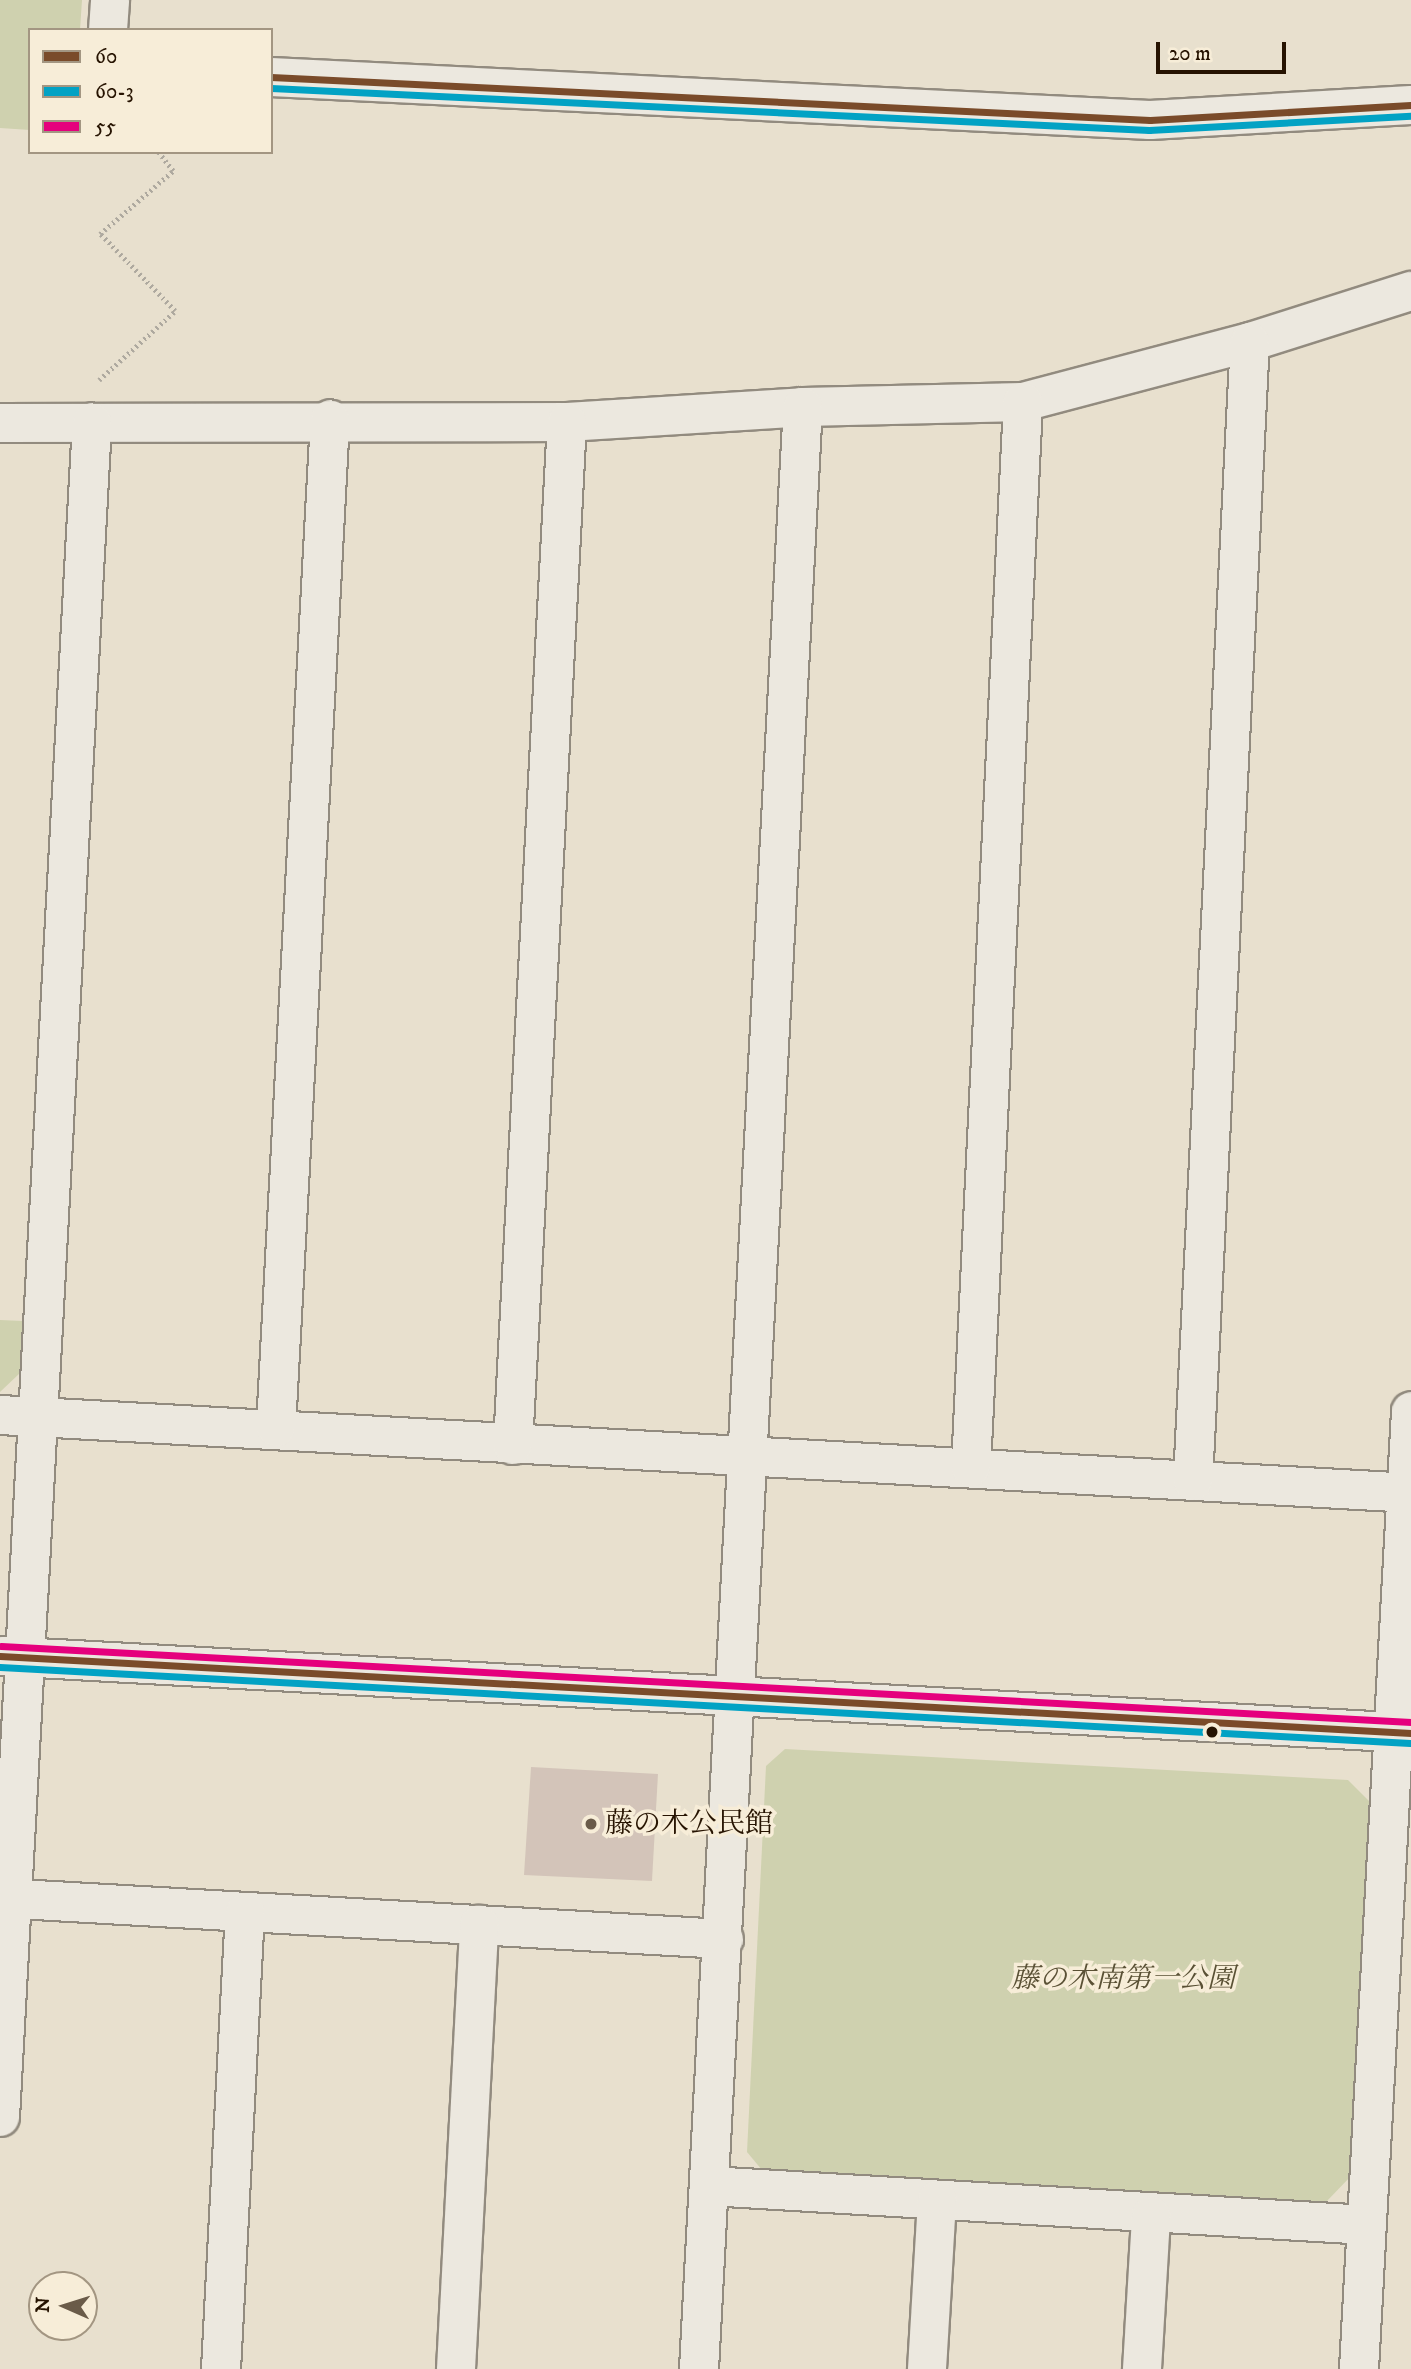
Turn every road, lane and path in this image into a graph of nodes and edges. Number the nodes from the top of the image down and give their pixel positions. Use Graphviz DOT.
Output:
graph roads {
  1 [pos="110,0"];
  2 [pos="108,28"];
  3 [pos="273,77"];
  4 [pos="1411,105"];
  5 [pos="160,154"];
  6 [pos="1411,290"];
  7 [pos="1250,342"];
  8 [pos="108,383"];
  9 [pos="1023,402"];
  10 [pos="803,407"];
  11 [pos="330,419"];
  12 [pos="92,422"];
  13 [pos="567,422"];
  14 [pos="0,423"];
  15 [pos="1411,1410"];
  16 [pos="0,1415"];
  17 [pos="38,1417"];
  18 [pos="276,1427"];
  19 [pos="513,1445"];
  20 [pos="751,1460"];
  21 [pos="971,1467"];
  22 [pos="1193,1481"];
  23 [pos="1409,1493"];
  24 [pos="13,1657"];
  25 [pos="736,1697"];
  26 [pos="1403,1732"];
  27 [pos="6,1898"];
  28 [pos="246,1913"];
  29 [pos="479,1925"];
  30 [pos="724,1938"];
  31 [pos="1397,1986"];
  32 [pos="0,2117"];
  33 [pos="709,2186"];
  34 [pos="937,2200"];
  35 [pos="1151,2216"];
  36 [pos="1367,2225"];
  37 [pos="221,2369"];
  38 [pos="456,2369"];
  39 [pos="699,2369"];
  40 [pos="928,2369"];
  41 [pos="1142,2369"];
  42 [pos="1359,2369"];
  1 -- 2 [label="street"];
  3 -- 4 [label="street"];
  5 -- 8 [label="path"];
  6 -- 7 [label="street"];
  7 -- 9 [label="street"];
  7 -- 22 [label="street"];
  9 -- 10 [label="street"];
  9 -- 21 [label="street"];
  10 -- 13 [label="street"];
  10 -- 20 [label="street"];
  11 -- 12 [label="street"];
  11 -- 13 [label="street"];
  11 -- 18 [label="street"];
  12 -- 14 [label="street"];
  12 -- 17 [label="street"];
  13 -- 19 [label="street"];
  15 -- 23 [label="street"];
  16 -- 17 [label="street"];
  17 -- 18 [label="street"];
  17 -- 24 [label="street"];
  18 -- 19 [label="street"];
  19 -- 20 [label="street"];
  20 -- 21 [label="street"];
  20 -- 25 [label="street"];
  21 -- 22 [label="street"];
  22 -- 23 [label="street"];
  23 -- 26 [label="street"];
  24 -- 25 [label="street"];
  24 -- 27 [label="street"];
  25 -- 26 [label="street"];
  25 -- 30 [label="street"];
  26 -- 31 [label="street"];
  27 -- 28 [label="street"];
  27 -- 32 [label="street"];
  28 -- 29 [label="street"];
  28 -- 37 [label="street"];
  29 -- 30 [label="street"];
  29 -- 38 [label="street"];
  30 -- 33 [label="street"];
  31 -- 36 [label="street"];
  33 -- 34 [label="street"];
  33 -- 39 [label="street"];
  34 -- 35 [label="street"];
  34 -- 40 [label="street"];
  35 -- 36 [label="street"];
  35 -- 41 [label="street"];
  36 -- 42 [label="street"];
}
